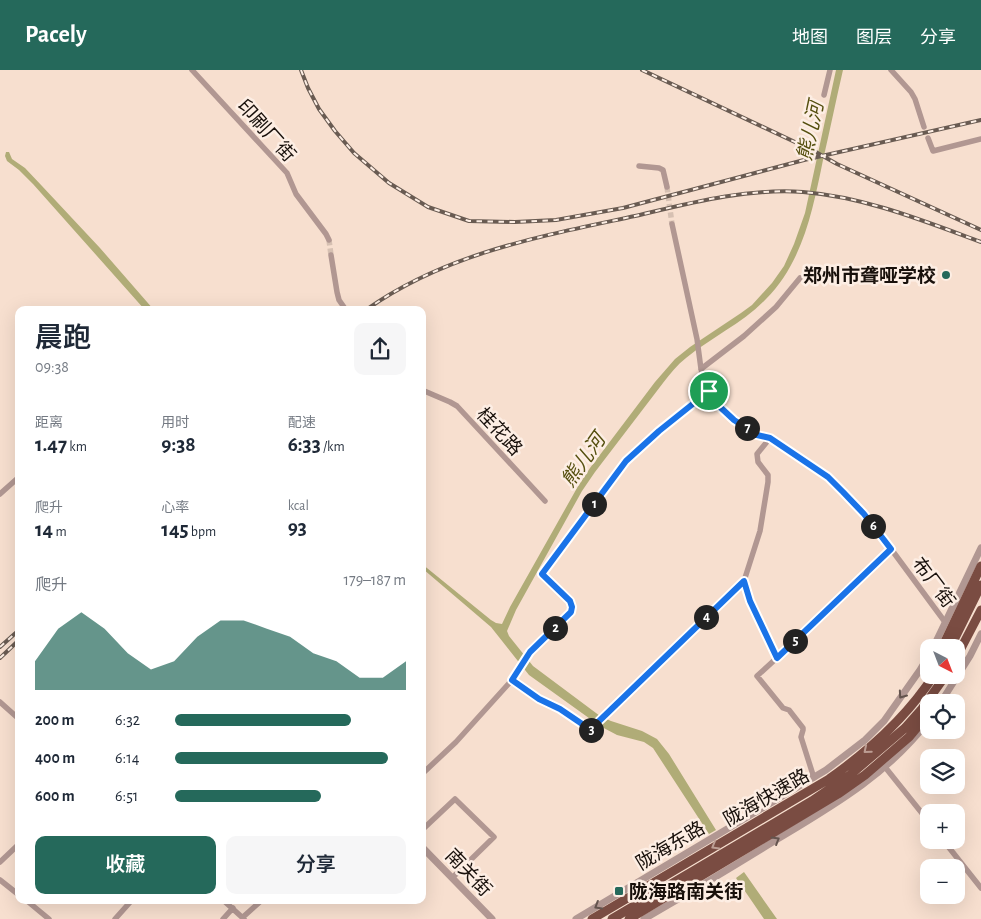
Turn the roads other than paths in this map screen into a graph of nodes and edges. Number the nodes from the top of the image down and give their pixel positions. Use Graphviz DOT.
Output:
graph roads {
  1 [pos="192,70"];
  2 [pos="830,70"];
  3 [pos="891,70"];
  4 [pos="824,95"];
  5 [pos="924,127"];
  6 [pos="928,138"];
  7 [pos="981,139"];
  8 [pos="639,166"];
  9 [pos="666,188"];
  10 [pos="672,224"];
  11 [pos="329,240"];
  12 [pos="331,254"];
  13 [pos="800,278"];
  14 [pos="343,306"];
  15 [pos="701,369"];
  16 [pos="709,391"];
  17 [pos="426,393"];
  18 [pos="770,438"];
  19 [pos="15,481"];
  20 [pos="0,494"];
  21 [pos="545,501"];
  22 [pos="981,548"];
  23 [pos="891,549"];
  24 [pos="981,566"];
  25 [pos="744,581"];
  26 [pos="981,585"];
  27 [pos="981,610"];
  28 [pos="945,622"];
  29 [pos="981,634"];
  30 [pos="936,639"];
  31 [pos="946,639"];
  32 [pos="954,639"];
  33 [pos="965,641"];
  34 [pos="777,658"];
  35 [pos="920,670"];
  36 [pos="512,680"];
  37 [pos="921,684"];
  38 [pos="928,684"];
  39 [pos="940,684"];
  40 [pos="946,694"];
  41 [pos="0,702"];
  42 [pos="15,716"];
  43 [pos="902,717"];
  44 [pos="920,724"];
  45 [pos="920,731"];
  46 [pos="885,767"];
  47 [pos="426,770"];
  48 [pos="814,778"];
  49 [pos="920,811"];
  50 [pos="426,826"];
  51 [pos="15,848"];
  52 [pos="950,849"];
  53 [pos="426,851"];
  54 [pos="0,862"];
  55 [pos="452,878"];
  56 [pos="0,880"];
  57 [pos="981,888"];
  58 [pos="15,892"];
  59 [pos="31,904"];
  60 [pos="128,904"];
  61 [pos="228,904"];
  62 [pos="258,904"];
  63 [pos="232,908"];
  64 [pos="244,918"];
  65 [pos="49,919"];
  66 [pos="115,919"];
  67 [pos="223,919"];
  68 [pos="492,919"];
  69 [pos="576,919"];
  70 [pos="592,919"];
  71 [pos="612,919"];
  72 [pos="629,919"];
  73 [pos="644,919"];
  1 -- 11 [label="street, 印刷厂街"];
  2 -- 4 [label="street"];
  3 -- 5 [label="street"];
  6 -- 7 [label="street"];
  8 -- 9 [label="street"];
  10 -- 15 [label="street, 布厂街"];
  12 -- 14 [label="street"];
  13 -- 15 [label="street"];
  15 -- 16 [label="street, 布厂街"];
  16 -- 18 [label="street, 布厂街"];
  16 -- 36 [label="street"];
  17 -- 21 [label="street, 桂花路"];
  18 -- 23 [label="street, 布厂街"];
  18 -- 25 [label="street"];
  19 -- 20 [label="street"];
  22 -- 28 [label="street"];
  23 -- 28 [label="street, 布厂街"];
  23 -- 34 [label="street"];
  24 -- 31 [label="highway"];
  25 -- 34 [label="street"];
  25 -- 36 [label="street"];
  26 -- 32 [label="highway"];
  27 -- 33 [label="highway"];
  28 -- 30 [label="street"];
  29 -- 40 [label="street"];
  34 -- 48 [label="street"];
  35 -- 48 [label="street, 陇海东路, one-way"];
  36 -- 47 [label="street"];
  37 -- 43 [label="highway"];
  38 -- 43 [label="highway, 陇海快速路"];
  39 -- 71 [label="highway, 陇海快速路"];
  41 -- 42 [label="street"];
  43 -- 70 [label="highway, 陇海快速路, one-way"];
  44 -- 72 [label="highway"];
  45 -- 46 [label="street"];
  46 -- 49 [label="street"];
  73 -- 46 [label="street, one-way"];
  48 -- 69 [label="street, 陇海东路, one-way"];
  50 -- 55 [label="street"];
  51 -- 54 [label="street"];
  52 -- 57 [label="street"];
  53 -- 55 [label="street, 南关街"];
  55 -- 68 [label="street, 南关街"];
  56 -- 58 [label="street"];
  59 -- 65 [label="street"];
  60 -- 66 [label="street"];
  61 -- 63 [label="street"];
  62 -- 64 [label="street"];
  63 -- 64 [label="street"];
  63 -- 67 [label="street"];
}
